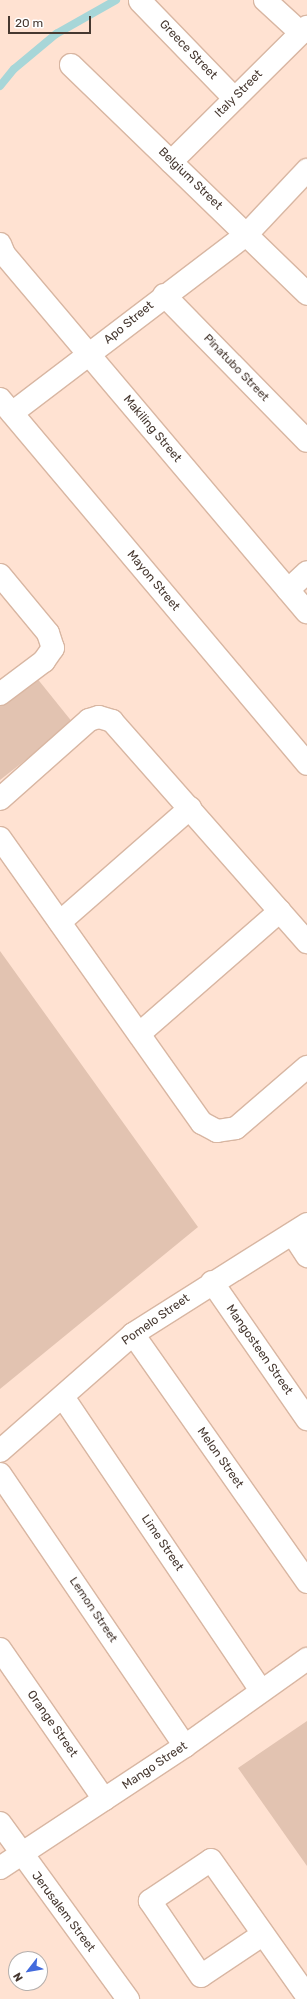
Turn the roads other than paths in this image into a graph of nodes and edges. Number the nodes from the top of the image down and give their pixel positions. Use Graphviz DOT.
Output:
graph roads {
  1 [pos="265,0"];
  2 [pos="140,1"];
  3 [pos="304,30"];
  4 [pos="71,65"];
  5 [pos="235,99"];
  6 [pos="171,162"];
  7 [pos="307,170"];
  8 [pos="247,234"];
  9 [pos="0,244"];
  10 [pos="307,294"];
  11 [pos="164,295"];
  12 [pos="90,356"];
  13 [pos="6,406"];
  14 [pos="307,441"];
  15 [pos="307,572"];
  16 [pos="0,575"];
  17 [pos="288,590"];
  18 [pos="307,612"];
  19 [pos="0,694"];
  20 [pos="307,764"];
  21 [pos="0,799"];
  22 [pos="190,808"];
  23 [pos="0,838"];
  24 [pos="280,911"];
  25 [pos="60,922"];
  26 [pos="307,942"];
  27 [pos="139,1034"];
  28 [pos="307,1067"];
  29 [pos="300,1230"];
  30 [pos="307,1256"];
  31 [pos="212,1282"];
  32 [pos="133,1334"];
  33 [pos="63,1397"];
  34 [pos="307,1419"];
  35 [pos="0,1451"];
  36 [pos="0,1474"];
  37 [pos="307,1582"];
  38 [pos="0,1649"];
  39 [pos="307,1659"];
  40 [pos="261,1690"];
  41 [pos="185,1746"];
  42 [pos="104,1799"];
  43 [pos="0,1823"];
  44 [pos="21,1855"];
  45 [pos="0,1868"];
  46 [pos="262,1935"];
  47 [pos="307,1996"];
  48 [pos="128,1999"];
  1 -- 3 [label="street"];
  2 -- 5 [label="street, Greece Street"];
  3 -- 5 [label="street, Italy Street"];
  4 -- 6 [label="street, Belgium Street"];
  5 -- 6 [label="street, Italy Street"];
  6 -- 8 [label="street, Belgium Street"];
  7 -- 8 [label="street, Apo Street"];
  8 -- 10 [label="street, Belgium Street"];
  8 -- 11 [label="street, Apo Street"];
  9 -- 12 [label="street, Makiling Street"];
  11 -- 12 [label="street, Apo Street"];
  11 -- 14 [label="street, Pinatubo Street"];
  12 -- 13 [label="street, Apo Street"];
  12 -- 17 [label="street, Makiling Street"];
  13 -- 20 [label="street, Mayon Street"];
  15 -- 17 [label="street"];
  16 -- 19 [label="street"];
  17 -- 18 [label="street, Makiling Street"];
  21 -- 22 [label="street"];
  22 -- 24 [label="street"];
  22 -- 25 [label="street"];
  23 -- 25 [label="street"];
  24 -- 26 [label="street"];
  24 -- 27 [label="street"];
  25 -- 27 [label="street"];
  27 -- 28 [label="street"];
  29 -- 30 [label="street"];
  29 -- 31 [label="street, Pomelo Street"];
  31 -- 32 [label="street, Pomelo Street"];
  31 -- 34 [label="street, Mangosteen Street"];
  32 -- 33 [label="street, Pomelo Street"];
  32 -- 37 [label="street, Melon Street"];
  33 -- 35 [label="street, Pomelo Street"];
  33 -- 40 [label="street, Lime Street"];
  36 -- 41 [label="street, Lemon Street"];
  38 -- 42 [label="street, Orange Street"];
  39 -- 40 [label="street, Mango Street"];
  40 -- 41 [label="street, Mango Street"];
  41 -- 42 [label="street, Mango Street"];
  42 -- 44 [label="street, Mango Street"];
  43 -- 44 [label="street, Jerusalem Street"];
  44 -- 45 [label="street, Mango Street"];
  44 -- 48 [label="street, Jerusalem Street"];
  46 -- 46 [label="street"];
  46 -- 47 [label="street"];
}
